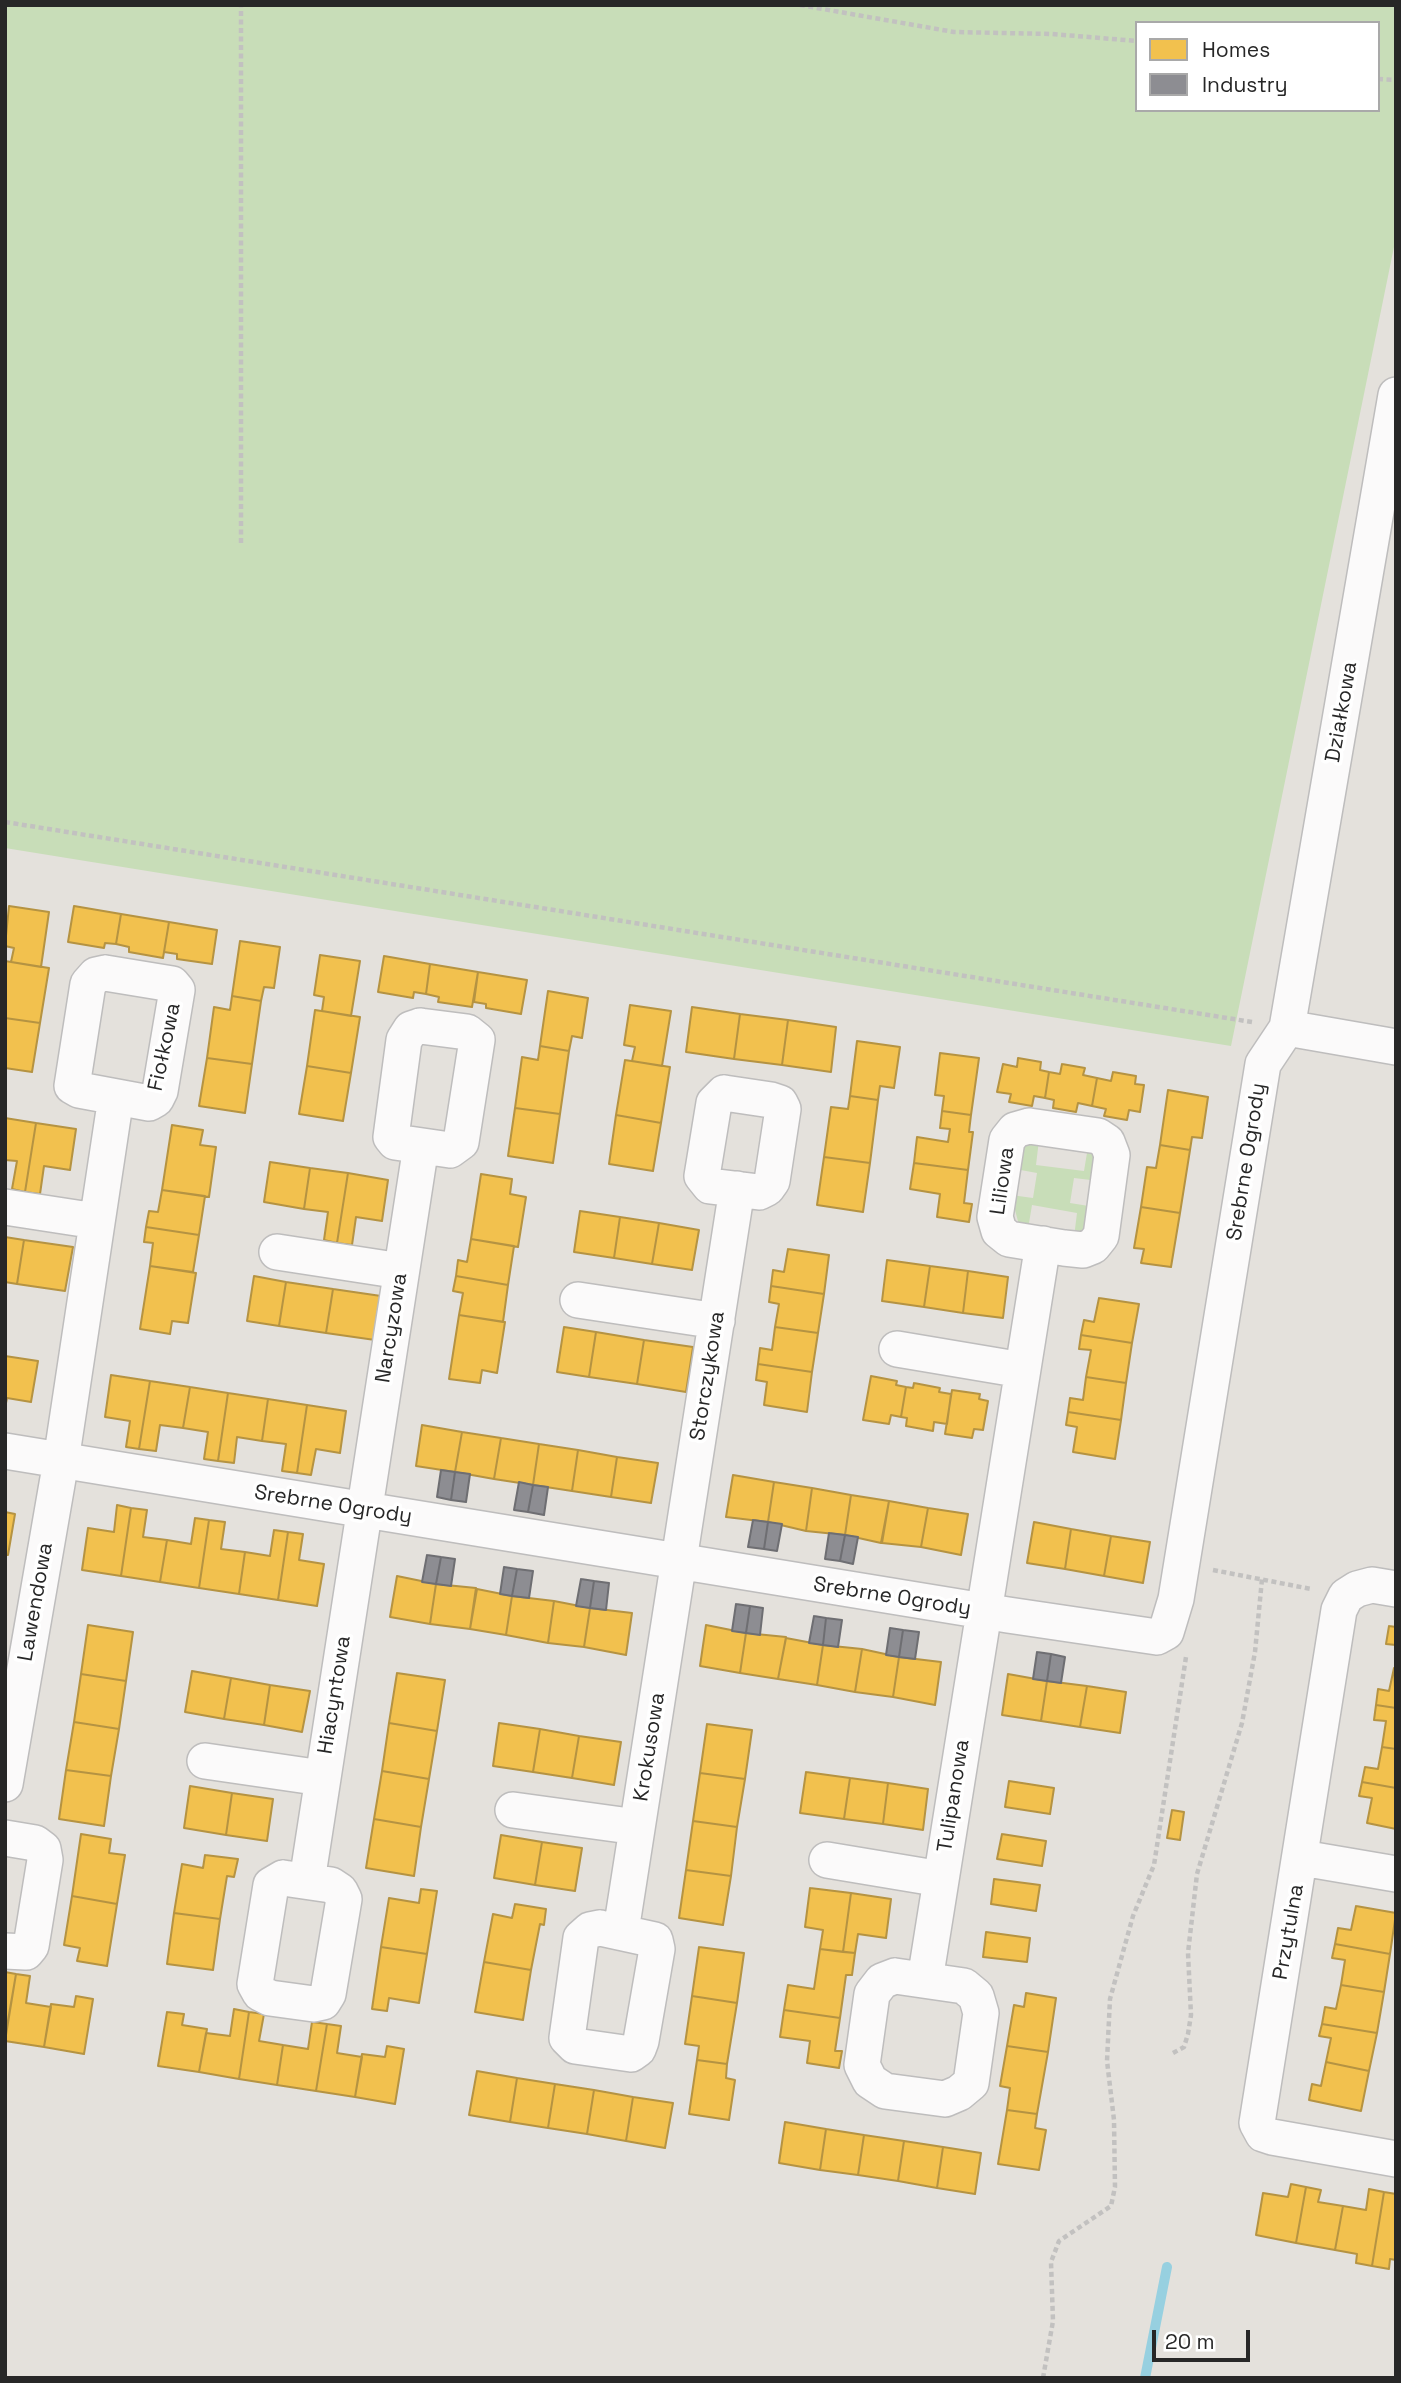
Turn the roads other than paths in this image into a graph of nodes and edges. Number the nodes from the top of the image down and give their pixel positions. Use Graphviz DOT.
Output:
graph roads {
  1 [pos="1396,396"];
  2 [pos="1287,1027"];
  3 [pos="1396,1047"];
  4 [pos="116,1097"];
  5 [pos="421,1146"];
  6 [pos="737,1189"];
  7 [pos="5,1207"];
  8 [pos="96,1221"];
  9 [pos="1043,1244"];
  10 [pos="277,1252"];
  11 [pos="401,1271"];
  12 [pos="578,1300"];
  13 [pos="717,1321"];
  14 [pos="897,1349"];
  15 [pos="1022,1370"];
  16 [pos="5,1451"];
  17 [pos="61,1461"];
  18 [pos="363,1509"];
  19 [pos="679,1563"];
  20 [pos="1396,1590"];
  21 [pos="983,1611"];
  22 [pos="9,1732"];
  23 [pos="205,1761"];
  24 [pos="322,1778"];
  25 [pos="5,1784"];
  26 [pos="513,1810"];
  27 [pos="638,1828"];
  28 [pos="5,1838"];
  29 [pos="1302,1858"];
  30 [pos="827,1860"];
  31 [pos="1396,1874"];
  32 [pos="941,1879"];
  33 [pos="307,1881"];
  34 [pos="621,1931"];
  35 [pos="5,1951"];
  36 [pos="925,1980"];
  37 [pos="1396,2158"];
  1 -- 2 [label="street, Działkowa"];
  2 -- 3 [label="street"];
  2 -- 21 [label="street, Srebrne Ogrody"];
  4 -- 8 [label="street, Fiołkowa"];
  5 -- 11 [label="street, Narcyzowa"];
  6 -- 13 [label="street, Storczykowa"];
  7 -- 8 [label="street"];
  8 -- 17 [label="street, Fiołkowa"];
  9 -- 15 [label="street"];
  10 -- 11 [label="street"];
  11 -- 18 [label="street, Narcyzowa"];
  12 -- 13 [label="street"];
  13 -- 19 [label="street, Storczykowa"];
  14 -- 15 [label="street"];
  15 -- 21 [label="street"];
  16 -- 17 [label="street, Srebrne Ogrody"];
  17 -- 18 [label="street, Srebrne Ogrody"];
  17 -- 22 [label="street, Lawendowa"];
  18 -- 19 [label="street, Srebrne Ogrody"];
  18 -- 24 [label="street, Hiacyntowa"];
  19 -- 21 [label="street, Srebrne Ogrody"];
  19 -- 27 [label="street, Krokusowa"];
  20 -- 29 [label="street, Przytulna"];
  21 -- 32 [label="street, Tulipanowa"];
  22 -- 25 [label="street, Lawendowa"];
  23 -- 24 [label="street"];
  24 -- 33 [label="street, Hiacyntowa"];
  26 -- 27 [label="street"];
  27 -- 34 [label="street, Krokusowa"];
  28 -- 35 [label="street"];
  29 -- 31 [label="street"];
  29 -- 37 [label="street, Przytulna"];
  30 -- 32 [label="street"];
  32 -- 36 [label="street, Tulipanowa"];
}
